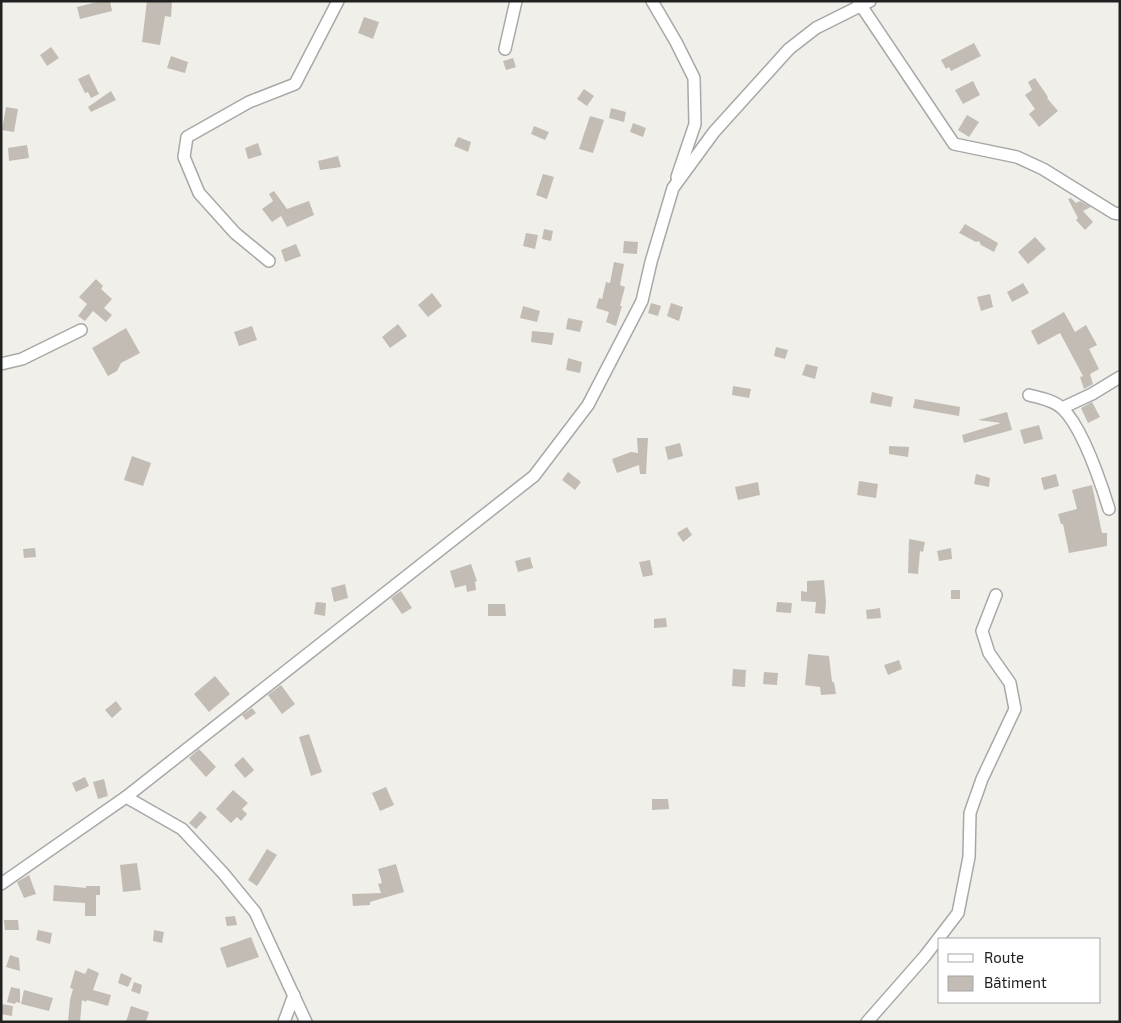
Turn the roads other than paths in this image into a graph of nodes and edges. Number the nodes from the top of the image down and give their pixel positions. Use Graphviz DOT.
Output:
graph roads {
  1 [pos="338,1"];
  2 [pos="516,1"];
  3 [pos="652,1"];
  4 [pos="863,3"];
  5 [pos="504,49"];
  6 [pos="674,188"];
  7 [pos="1117,214"];
  8 [pos="1120,225"];
  9 [pos="269,261"];
  10 [pos="81,330"];
  11 [pos="1,364"];
  12 [pos="1120,377"];
  13 [pos="1030,396"];
  14 [pos="1062,408"];
  15 [pos="1110,509"];
  16 [pos="996,595"];
  17 [pos="126,797"];
  18 [pos="1,884"];
  19 [pos="939,938"];
  20 [pos="938,939"];
  21 [pos="294,995"];
  22 [pos="284,1022"];
  23 [pos="306,1022"];
  24 [pos="867,1022"];
  1 -- 9 [label="street"];
  2 -- 5 [label="street"];
  3 -- 6 [label="street"];
  4 -- 6 [label="street"];
  4 -- 7 [label="street"];
  6 -- 17 [label="street"];
  7 -- 8 [label="street"];
  10 -- 11 [label="street"];
  12 -- 14 [label="street"];
  13 -- 14 [label="street"];
  14 -- 15 [label="street"];
  16 -- 19 [label="street"];
  17 -- 18 [label="street"];
  17 -- 21 [label="street"];
  20 -- 24 [label="street"];
  21 -- 22 [label="street"];
  21 -- 23 [label="street"];
}
